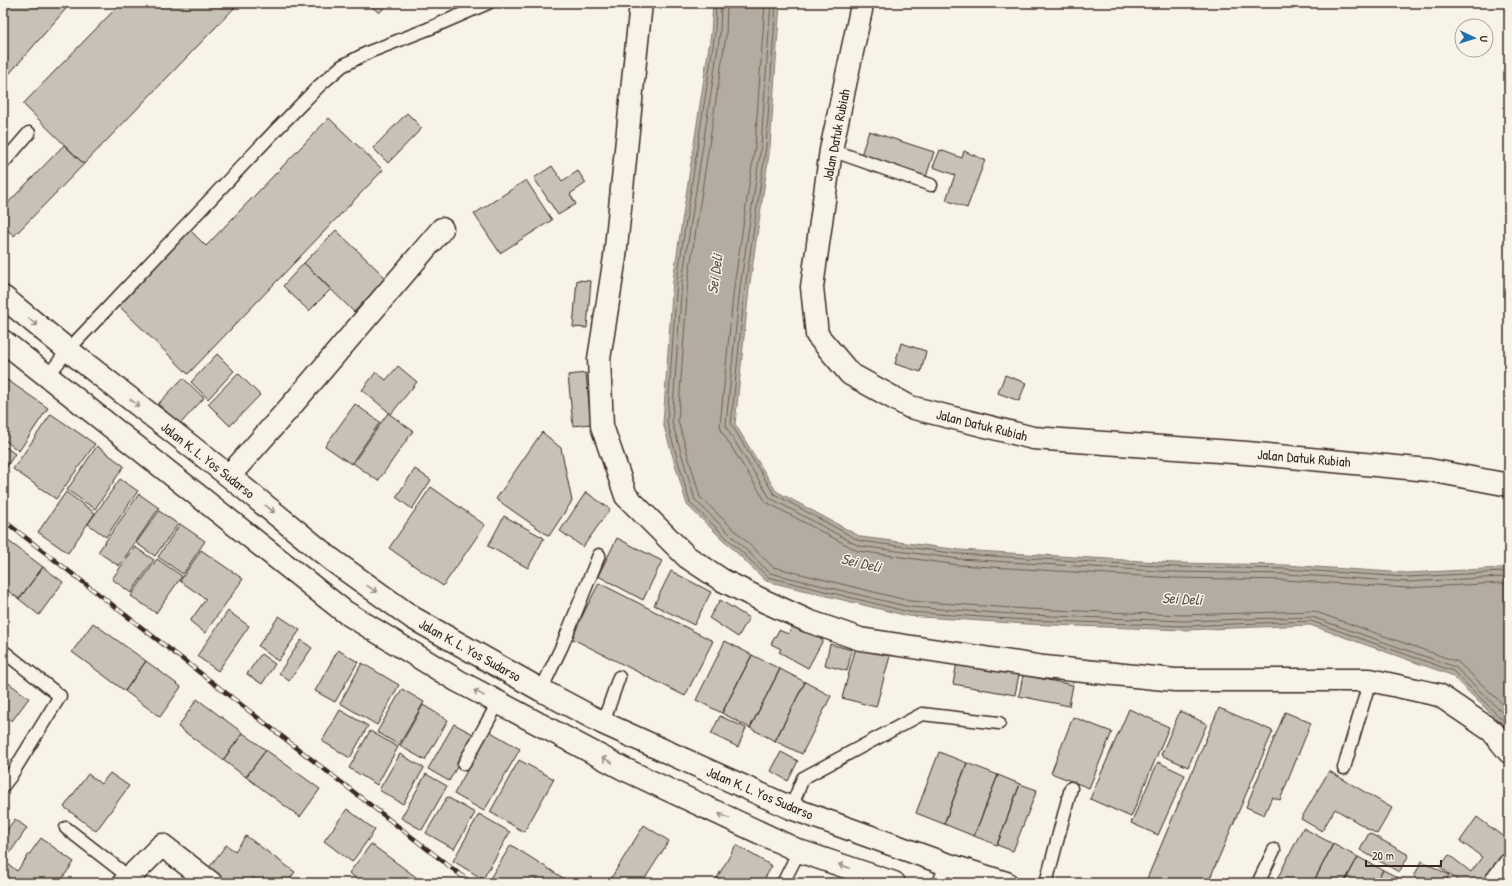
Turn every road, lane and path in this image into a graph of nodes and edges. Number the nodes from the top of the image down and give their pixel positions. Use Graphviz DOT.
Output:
graph roads {
  1 [pos="488,3"];
  2 [pos="641,3"];
  3 [pos="861,3"];
  4 [pos="29,133"];
  5 [pos="831,150"];
  6 [pos="3,163"];
  7 [pos="931,185"];
  8 [pos="442,229"];
  9 [pos="3,297"];
  10 [pos="3,341"];
  11 [pos="68,350"];
  12 [pos="46,377"];
  13 [pos="229,476"];
  14 [pos="1509,485"];
  15 [pos="599,555"];
  16 [pos="3,651"];
  17 [pos="619,677"];
  18 [pos="1370,680"];
  19 [pos="541,690"];
  20 [pos="498,703"];
  21 [pos="603,723"];
  22 [pos="999,723"];
  23 [pos="1509,752"];
  24 [pos="464,764"];
  25 [pos="1344,768"];
  26 [pos="3,786"];
  27 [pos="1071,788"];
  28 [pos="791,808"];
  29 [pos="66,828"];
  30 [pos="1274,850"];
  31 [pos="799,851"];
  32 [pos="1509,865"];
  33 [pos="943,874"];
  34 [pos="126,880"];
  35 [pos="211,883"];
  36 [pos="783,883"];
  37 [pos="894,883"];
  38 [pos="1006,883"];
  39 [pos="1046,883"];
  40 [pos="1258,883"];
  41 [pos="1495,883"];
  1 -- 11 [label="lane"];
  2 -- 18 [label="main road"];
  3 -- 5 [label="main road, Jalan Datuk Rubiah"];
  4 -- 6 [label="lane"];
  5 -- 7 [label="lane"];
  5 -- 14 [label="main road, Jalan Datuk Rubiah"];
  8 -- 13 [label="main road"];
  9 -- 11 [label="main road, Jalan K. L. Yos Sudarso, one-way"];
  10 -- 12 [label="main road"];
  11 -- 12 [label="lane"];
  11 -- 13 [label="main road, Jalan K. L. Yos Sudarso, one-way"];
  20 -- 12 [label="main road, one-way"];
  13 -- 19 [label="main road, Jalan K. L. Yos Sudarso, one-way"];
  15 -- 19 [label="lane"];
  16 -- 26 [label="lane"];
  17 -- 21 [label="lane"];
  18 -- 23 [label="main road"];
  18 -- 25 [label="lane"];
  19 -- 21 [label="main road, Jalan K. L. Yos Sudarso"];
  20 -- 24 [label="lane"];
  31 -- 20 [label="main road, one-way"];
  21 -- 28 [label="main road, Jalan K. L. Yos Sudarso"];
  22 -- 28 [label="lane"];
  27 -- 39 [label="lane"];
  28 -- 33 [label="main road, Jalan K. L. Yos Sudarso"];
  29 -- 34 [label="lane"];
  30 -- 40 [label="lane"];
  31 -- 36 [label="lane"];
  37 -- 31 [label="main road, one-way"];
  32 -- 41 [label="main road"];
  33 -- 38 [label="main road, Jalan K. L. Yos Sudarso"];
  34 -- 35 [label="main road"];
}
